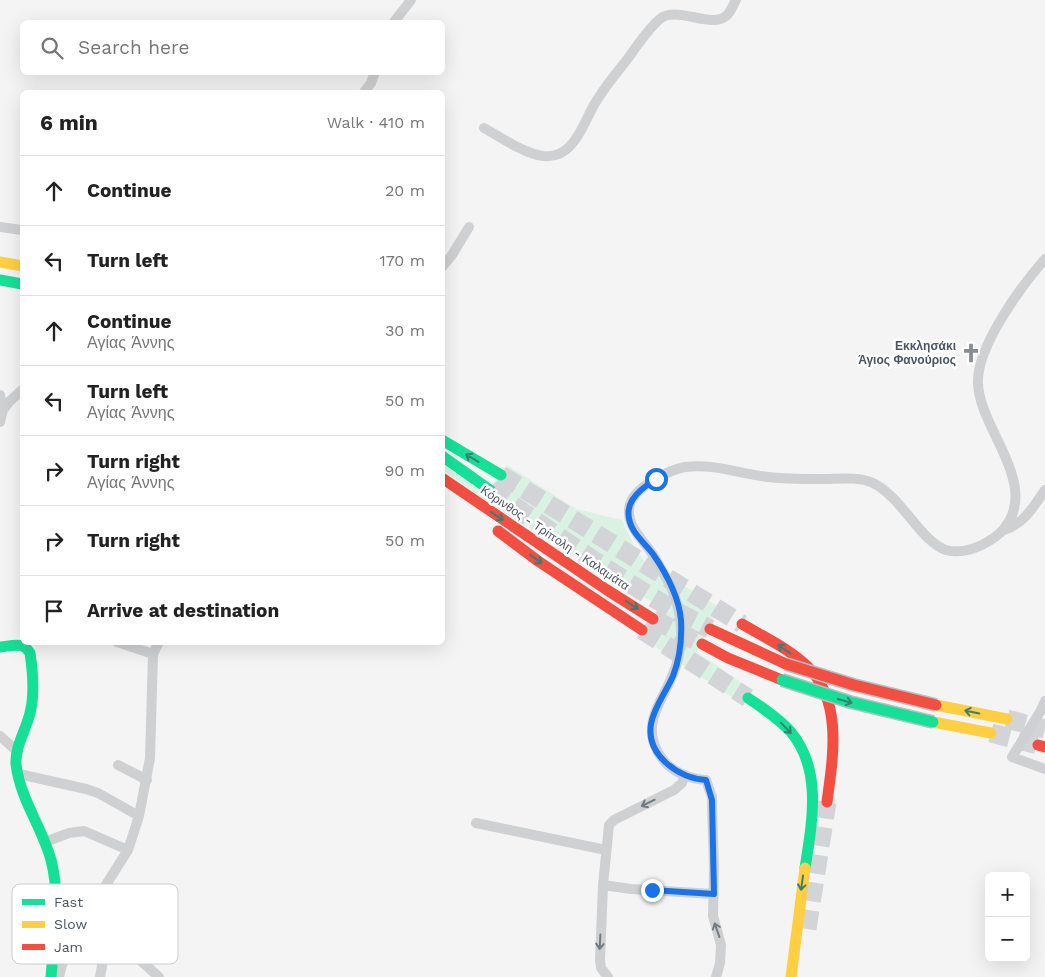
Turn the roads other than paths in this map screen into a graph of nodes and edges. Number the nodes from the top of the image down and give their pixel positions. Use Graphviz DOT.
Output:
graph roads {
  1 [pos="411,0"];
  2 [pos="736,0"];
  3 [pos="396,20"];
  4 [pos="374,75"];
  5 [pos="366,90"];
  6 [pos="484,128"];
  7 [pos="0,227"];
  8 [pos="469,227"];
  9 [pos="20,230"];
  10 [pos="1045,259"];
  11 [pos="0,262"];
  12 [pos="445,263"];
  13 [pos="20,266"];
  14 [pos="0,280"];
  15 [pos="20,284"];
  16 [pos="20,392"];
  17 [pos="0,396"];
  18 [pos="3,410"];
  19 [pos="0,422"];
  20 [pos="445,442"];
  21 [pos="445,458"];
  22 [pos="500,475"];
  23 [pos="445,480"];
  24 [pos="445,488"];
  25 [pos="490,490"];
  26 [pos="1045,490"];
  27 [pos="1003,530"];
  28 [pos="653,619"];
  29 [pos="742,624"];
  30 [pos="710,629"];
  31 [pos="642,630"];
  32 [pos="702,644"];
  33 [pos="126,645"];
  34 [pos="158,645"];
  35 [pos="0,647"];
  36 [pos="153,654"];
  37 [pos="748,698"];
  38 [pos="1045,701"];
  39 [pos="1007,719"];
  40 [pos="991,733"];
  41 [pos="0,736"];
  42 [pos="18,752"];
  43 [pos="118,764"];
  44 [pos="1045,769"];
  45 [pos="19,774"];
  46 [pos="685,775"];
  47 [pos="147,780"];
  48 [pos="827,802"];
  49 [pos="140,816"];
  50 [pos="476,823"];
  51 [pos="45,842"];
  52 [pos="128,850"];
  53 [pos="606,850"];
  54 [pos="54,884"];
  55 [pos="106,884"];
  56 [pos="603,885"];
  57 [pos="714,894"];
  58 [pos="807,929"];
  59 [pos="52,964"];
  60 [pos="63,964"];
  61 [pos="102,964"];
  62 [pos="144,964"];
  63 [pos="51,977"];
  64 [pos="59,977"];
  65 [pos="100,977"];
  66 [pos="159,977"];
  67 [pos="608,977"];
  68 [pos="716,977"];
  69 [pos="791,977"];
  70 [pos="797,977"];
  1 -- 3 [label="street"];
  2 -- 6 [label="street"];
  4 -- 5 [label="street"];
  7 -- 9 [label="street"];
  8 -- 12 [label="street"];
  10 -- 27 [label="street"];
  11 -- 13 [label="main road"];
  14 -- 15 [label="main road"];
  16 -- 18 [label="street"];
  17 -- 18 [label="street"];
  18 -- 19 [label="street"];
  22 -- 20 [label="main road, one-way"];
  21 -- 25 [label="main road, Κόρινθος - Τρίπολη - Καλαμάτα"];
  23 -- 28 [label="main road, Κόρινθος - Τρίπολη - Καλαμάτα, one-way"];
  24 -- 31 [label="main road, one-way"];
  26 -- 27 [label="street"];
  27 -- 46 [label="street"];
  48 -- 29 [label="main road, one-way"];
  39 -- 30 [label="main road, one-way, bridge"];
  32 -- 40 [label="main road, one-way, bridge"];
  33 -- 36 [label="street"];
  34 -- 36 [label="street"];
  35 -- 42 [label="main road"];
  36 -- 47 [label="street"];
  37 -- 69 [label="main road, one-way"];
  38 -- 44 [label="street"];
  41 -- 42 [label="street"];
  42 -- 45 [label="main road"];
  43 -- 47 [label="street"];
  45 -- 49 [label="street"];
  45 -- 51 [label="main road"];
  46 -- 53 [label="street, one-way"];
  46 -- 57 [label="street"];
  47 -- 49 [label="street"];
  49 -- 52 [label="street"];
  50 -- 53 [label="street"];
  51 -- 52 [label="street"];
  51 -- 54 [label="main road"];
  52 -- 55 [label="street"];
  53 -- 56 [label="street"];
  56 -- 57 [label="street"];
  56 -- 67 [label="street, one-way"];
  68 -- 57 [label="street, one-way"];
  58 -- 70 [label="main road"];
  59 -- 63 [label="main road"];
  60 -- 64 [label="street"];
  61 -- 65 [label="street"];
  62 -- 66 [label="street"];
}
